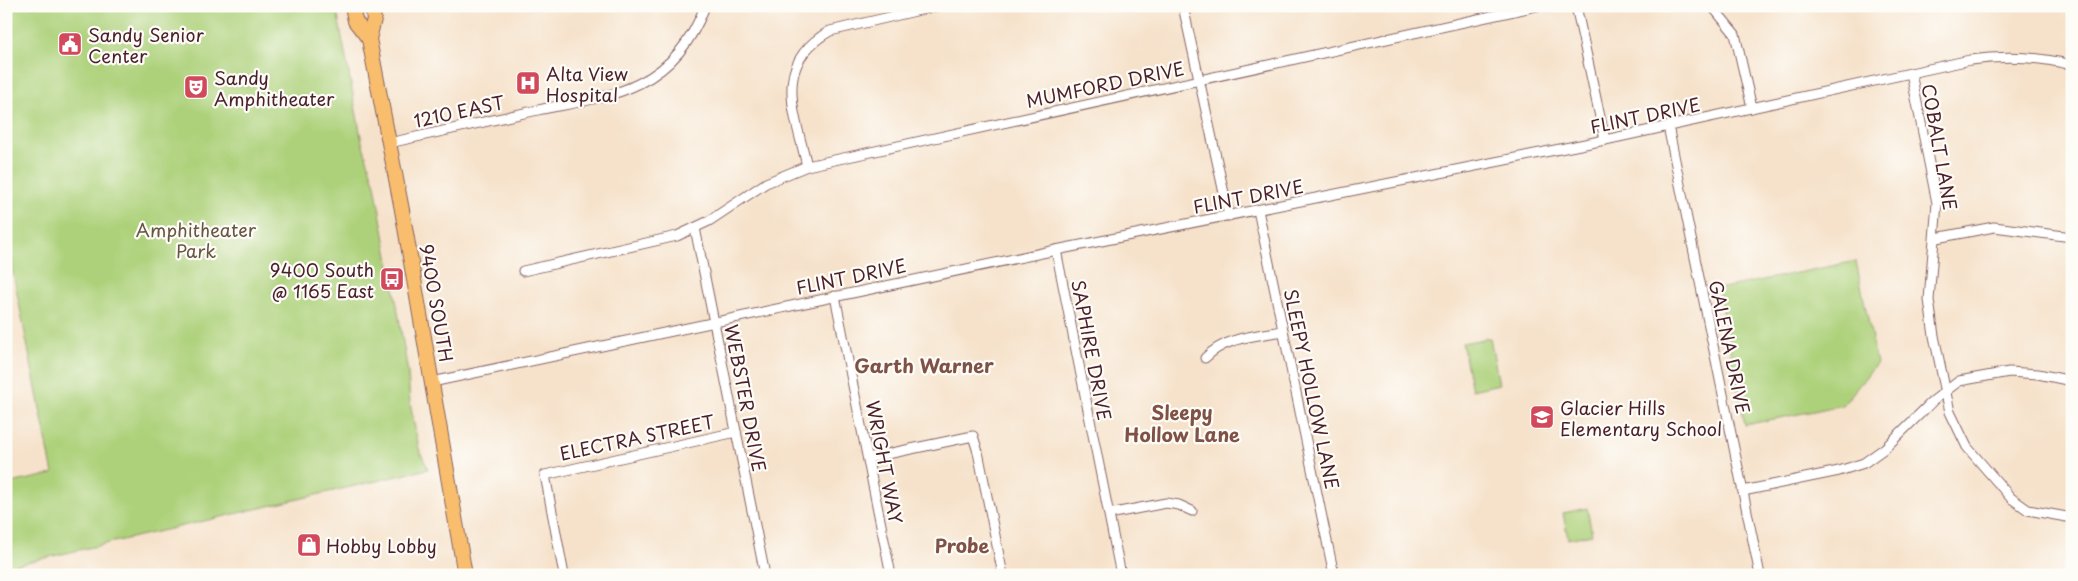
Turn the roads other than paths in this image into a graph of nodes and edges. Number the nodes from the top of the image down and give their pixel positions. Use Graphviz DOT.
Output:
graph roads {
  1 [pos="352,6"];
  2 [pos="372,6"];
  3 [pos="705,6"];
  4 [pos="937,6"];
  5 [pos="1183,6"];
  6 [pos="1537,6"];
  7 [pos="1576,6"];
  8 [pos="1712,6"];
  9 [pos="369,39"];
  10 [pos="2072,66"];
  11 [pos="1911,73"];
  12 [pos="1199,80"];
  13 [pos="1752,108"];
  14 [pos="1668,126"];
  15 [pos="1605,140"];
  16 [pos="389,142"];
  17 [pos="807,166"];
  18 [pos="1258,210"];
  19 [pos="1229,216"];
  20 [pos="694,228"];
  21 [pos="2072,237"];
  22 [pos="1936,238"];
  23 [pos="1056,250"];
  24 [pos="523,271"];
  25 [pos="836,296"];
  26 [pos="714,322"];
  27 [pos="1283,331"];
  28 [pos="1205,358"];
  29 [pos="2072,381"];
  30 [pos="432,382"];
  31 [pos="1945,392"];
  32 [pos="736,432"];
  33 [pos="868,458"];
  34 [pos="1743,491"];
  35 [pos="1192,511"];
  36 [pos="1108,514"];
  37 [pos="2072,518"];
  38 [pos="465,575"];
  39 [pos="564,575"];
  40 [pos="765,575"];
  41 [pos="891,575"];
  42 [pos="1003,575"];
  43 [pos="1121,575"];
  44 [pos="1334,575"];
  45 [pos="1760,575"];
  1 -- 9 [label="main road, 9400 SOUTH"];
  2 -- 9 [label="main road, 9400 SOUTH"];
  3 -- 16 [label="street, 1210 EAST"];
  4 -- 17 [label="street"];
  5 -- 12 [label="street"];
  6 -- 12 [label="street, MUMFORD DRIVE"];
  7 -- 15 [label="street"];
  8 -- 13 [label="street"];
  9 -- 16 [label="main road, 9400 SOUTH"];
  10 -- 11 [label="street, FLINT DRIVE"];
  11 -- 13 [label="street, FLINT DRIVE"];
  11 -- 22 [label="street, COBALT LANE"];
  12 -- 17 [label="street, MUMFORD DRIVE"];
  12 -- 19 [label="street"];
  13 -- 14 [label="street, FLINT DRIVE"];
  14 -- 15 [label="street, FLINT DRIVE"];
  14 -- 34 [label="street, GALENA DRIVE"];
  15 -- 18 [label="street, FLINT DRIVE"];
  16 -- 30 [label="main road, 9400 SOUTH"];
  17 -- 20 [label="street, MUMFORD DRIVE"];
  18 -- 19 [label="street, FLINT DRIVE"];
  18 -- 27 [label="street, SLEEPY HOLLOW LANE"];
  19 -- 23 [label="street, FLINT DRIVE"];
  20 -- 24 [label="street, MUMFORD DRIVE"];
  20 -- 26 [label="street, WEBSTER DRIVE"];
  21 -- 22 [label="street"];
  22 -- 31 [label="street, COBALT LANE"];
  23 -- 25 [label="street, FLINT DRIVE"];
  23 -- 36 [label="street, SAPHIRE DRIVE"];
  25 -- 26 [label="street, FLINT DRIVE"];
  25 -- 33 [label="street, WRIGHT WAY"];
  26 -- 30 [label="street, FLINT DRIVE"];
  26 -- 32 [label="street, WEBSTER DRIVE"];
  27 -- 28 [label="street"];
  27 -- 44 [label="street, SLEEPY HOLLOW LANE"];
  29 -- 31 [label="street"];
  30 -- 38 [label="main road, 9400 SOUTH"];
  31 -- 34 [label="street"];
  31 -- 37 [label="street, COBALT LANE"];
  32 -- 39 [label="street, ELECTRA STREET"];
  32 -- 40 [label="street, WEBSTER DRIVE"];
  33 -- 41 [label="street, WRIGHT WAY"];
  33 -- 42 [label="street"];
  34 -- 45 [label="street, GALENA DRIVE"];
  35 -- 36 [label="street"];
  36 -- 43 [label="street, SAPHIRE DRIVE"];
}
